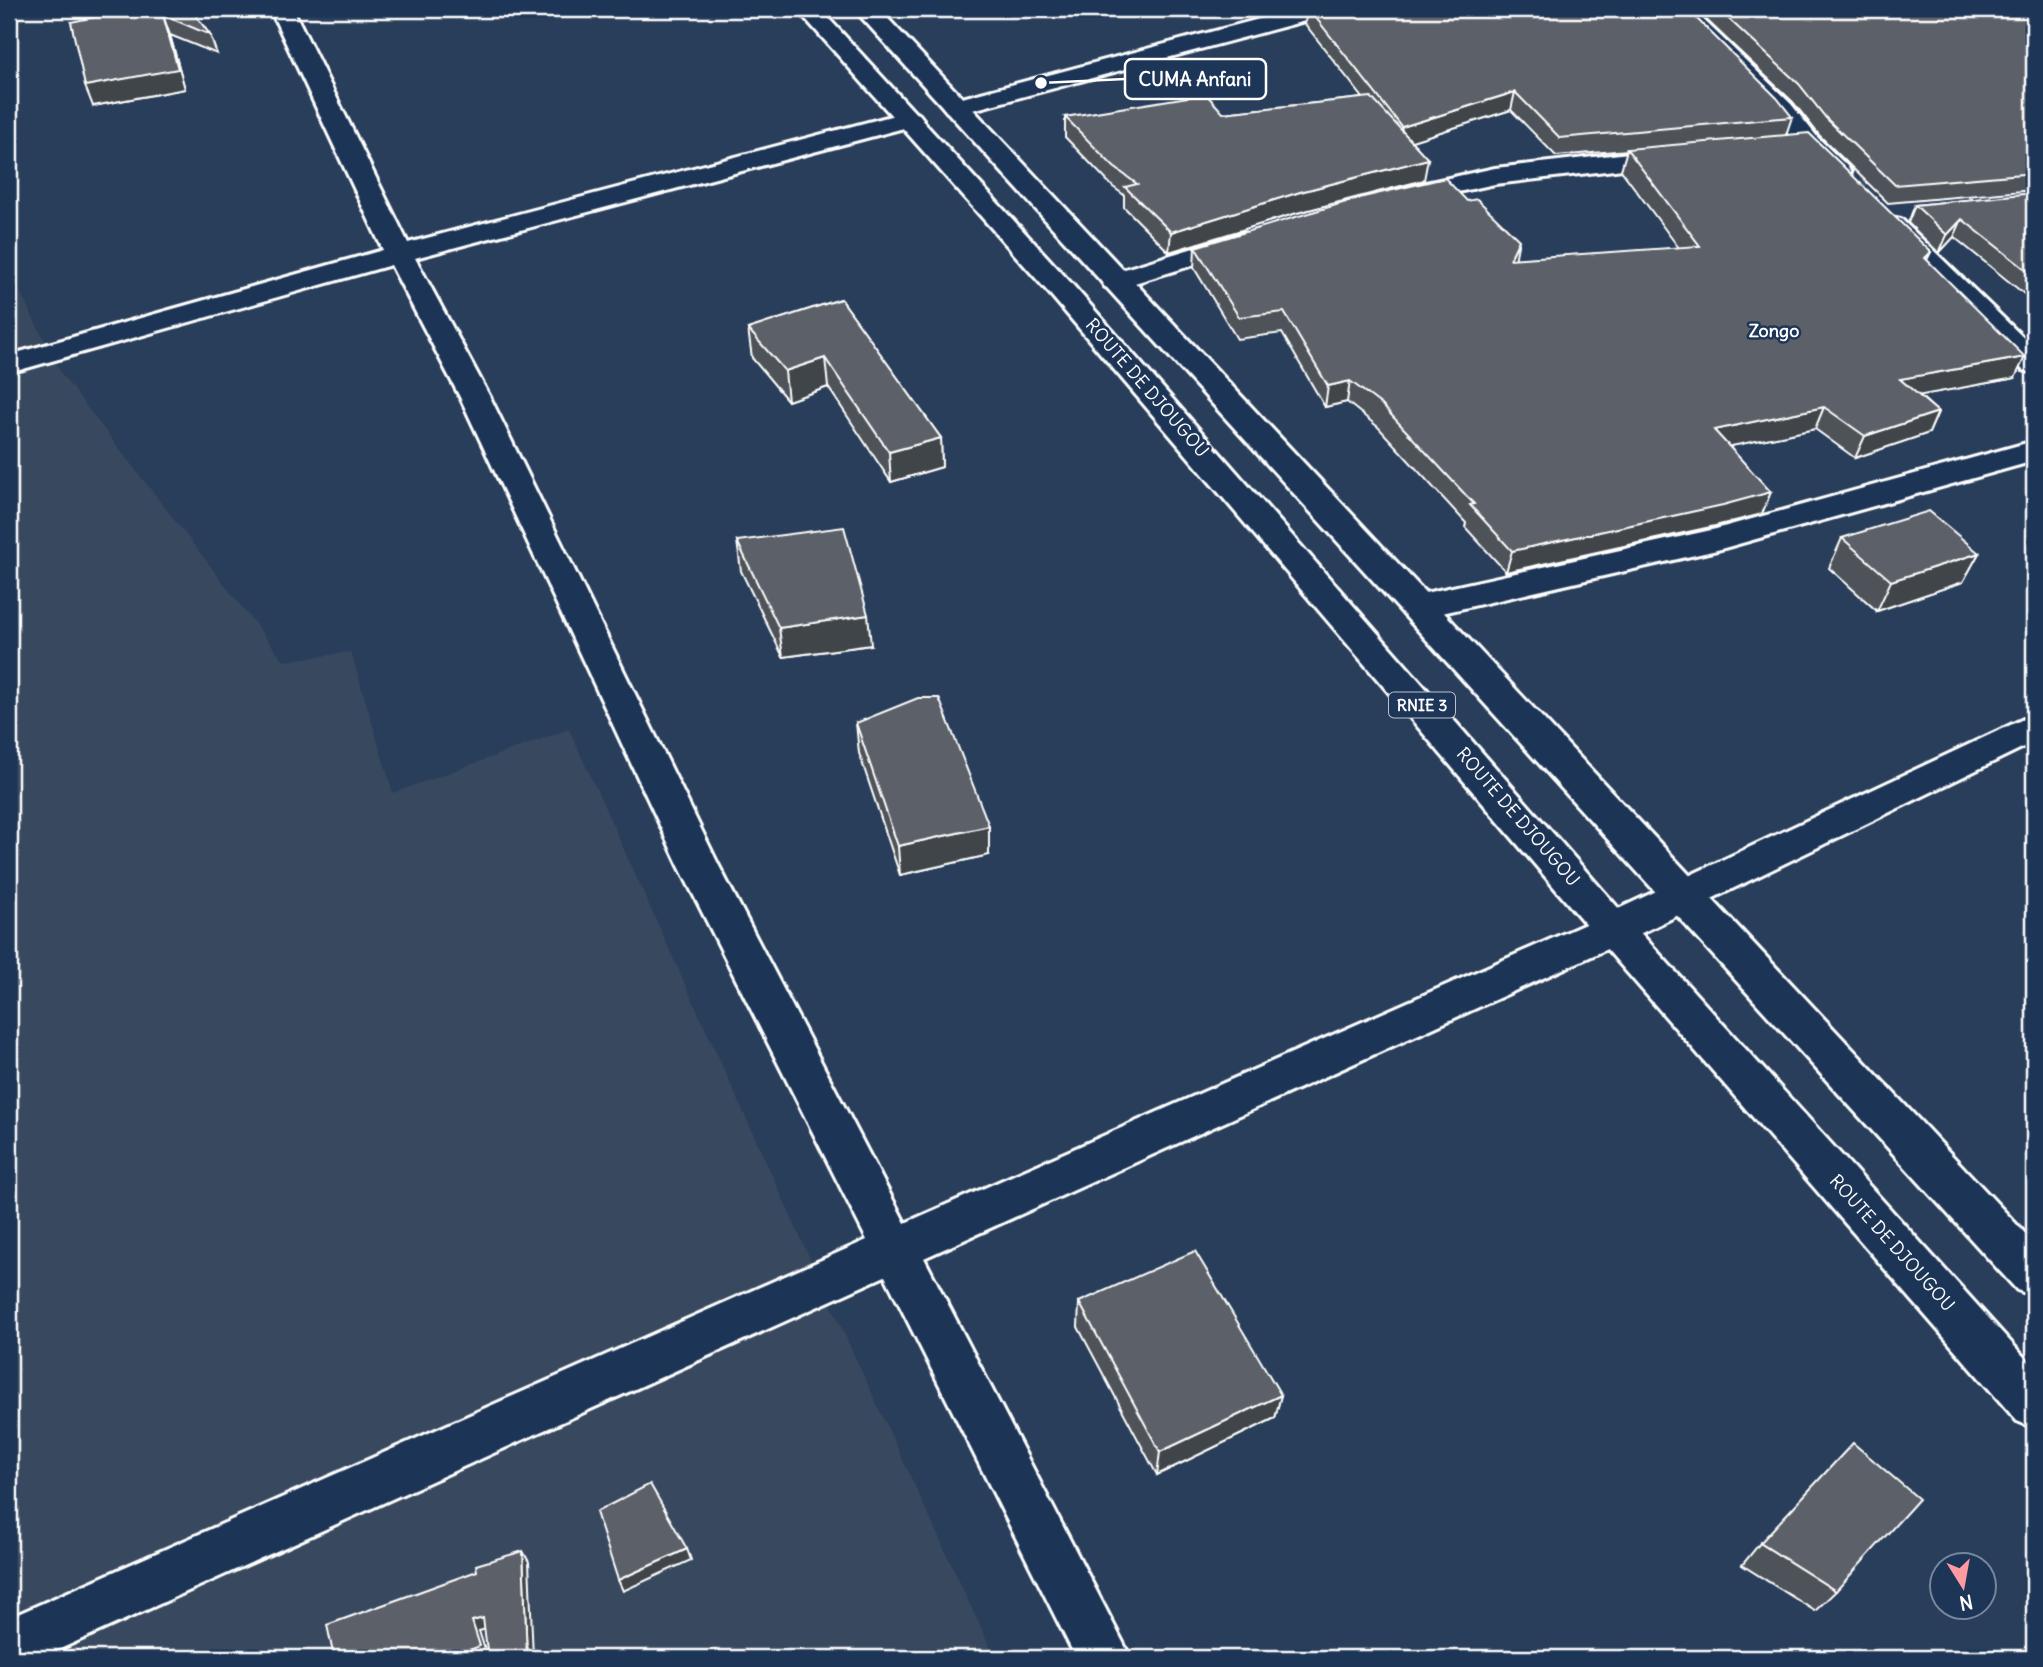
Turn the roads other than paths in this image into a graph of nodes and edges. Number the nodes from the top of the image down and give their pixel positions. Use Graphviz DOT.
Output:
graph roads {
  1 [pos="281,9"];
  2 [pos="808,9"];
  3 [pos="866,9"];
  4 [pos="1323,9"];
  5 [pos="1679,9"];
  6 [pos="956,107"];
  7 [pos="910,119"];
  8 [pos="1809,143"];
  9 [pos="1782,145"];
  10 [pos="1701,153"];
  11 [pos="1376,203"];
  12 [pos="1868,203"];
  13 [pos="1919,211"];
  14 [pos="1270,233"];
  15 [pos="399,254"];
  16 [pos="1115,281"];
  17 [pos="9,364"];
  18 [pos="2034,364"];
  19 [pos="2034,451"];
  20 [pos="1416,607"];
  21 [pos="2034,727"];
  22 [pos="1686,895"];
  23 [pos="1613,929"];
  24 [pos="894,1249"];
  25 [pos="2034,1275"];
  26 [pos="2034,1404"];
  27 [pos="9,1645"];
  28 [pos="1104,1658"];
  1 -- 15 [label="main road"];
  2 -- 7 [label="main road, ROUTE DE DJOUGOU / RNIE 3"];
  3 -- 6 [label="main road"];
  4 -- 6 [label="main road"];
  5 -- 8 [label="main road"];
  6 -- 16 [label="main road"];
  7 -- 15 [label="main road"];
  7 -- 23 [label="main road, ROUTE DE DJOUGOU / RNIE 3"];
  8 -- 9 [label="main road"];
  8 -- 12 [label="main road"];
  10 -- 11 [label="main road"];
  12 -- 13 [label="main road"];
  12 -- 18 [label="main road"];
  14 -- 16 [label="main road"];
  15 -- 17 [label="main road"];
  15 -- 24 [label="main road"];
  16 -- 20 [label="main road"];
  19 -- 20 [label="main road"];
  20 -- 22 [label="main road"];
  21 -- 22 [label="main road"];
  22 -- 23 [label="main road"];
  22 -- 25 [label="main road"];
  23 -- 24 [label="main road"];
  23 -- 26 [label="main road, ROUTE DE DJOUGOU / RNIE 3"];
  24 -- 27 [label="main road"];
  24 -- 28 [label="main road"];
}
